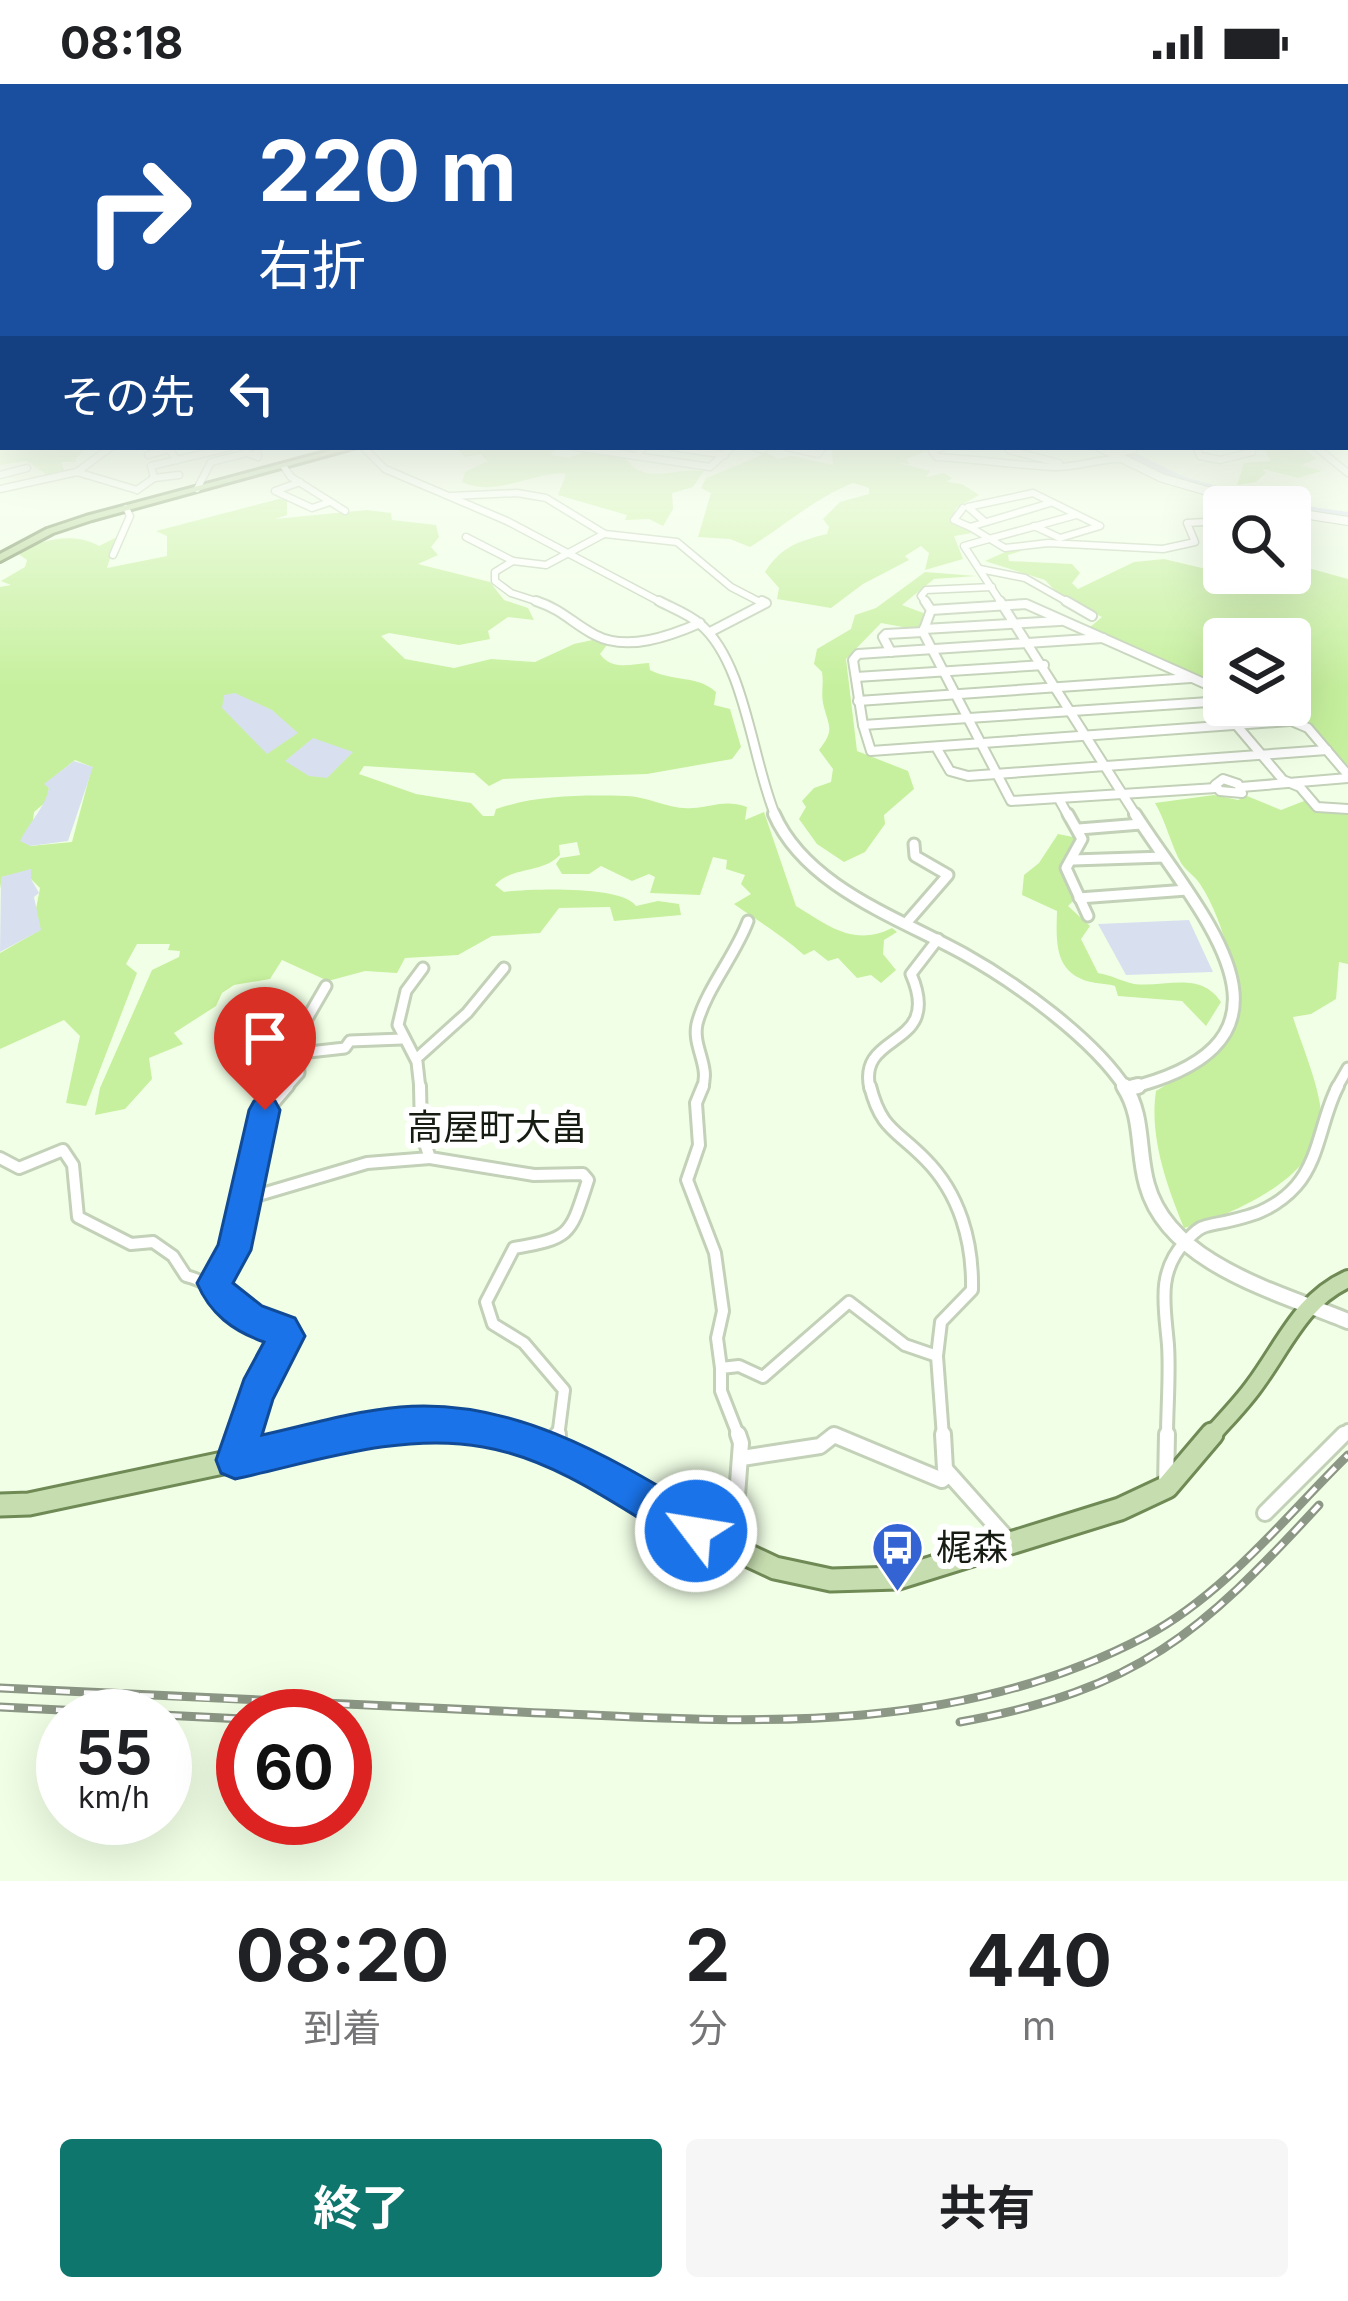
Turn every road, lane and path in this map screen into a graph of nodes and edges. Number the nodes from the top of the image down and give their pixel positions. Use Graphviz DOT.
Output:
graph roads {
  1 [pos="87,520"];
  2 [pos="127,520"];
  3 [pos="502,520"];
  4 [pos="583,520"];
  5 [pos="954,520"];
  6 [pos="984,520"];
  7 [pos="1057,520"];
  8 [pos="1089,520"];
  9 [pos="1203,522"];
  10 [pos="1034,526"];
  11 [pos="970,527"];
  12 [pos="605,533"];
  13 [pos="466,537"];
  14 [pos="989,539"];
  15 [pos="569,552"];
  16 [pos="113,555"];
  17 [pos="0,558"];
  18 [pos="513,561"];
  19 [pos="980,569"];
  20 [pos="992,587"];
  21 [pos="1004,604"];
  22 [pos="931,610"];
  23 [pos="1092,616"];
  24 [pos="1065,621"];
  25 [pos="700,623"];
  26 [pos="1017,624"];
  27 [pos="924,631"];
  28 [pos="710,632"];
  29 [pos="1103,638"];
  30 [pos="1030,644"];
  31 [pos="932,650"];
  32 [pos="891,652"];
  33 [pos="1044,665"];
  34 [pos="944,671"];
  35 [pos="856,677"];
  36 [pos="1191,678"];
  37 [pos="1203,685"];
  38 [pos="1058,687"];
  39 [pos="955,694"];
  40 [pos="1203,698"];
  41 [pos="859,701"];
  42 [pos="1073,711"];
  43 [pos="968,718"];
  44 [pos="863,725"];
  45 [pos="1247,726"];
  46 [pos="1303,726"];
  47 [pos="1238,727"];
  48 [pos="1089,736"];
  49 [pos="982,744"];
  50 [pos="936,747"];
  51 [pos="1327,750"];
  52 [pos="1260,754"];
  53 [pos="1106,764"];
  54 [pos="996,773"];
  55 [pos="1348,777"];
  56 [pos="1291,783"];
  57 [pos="1125,794"];
  58 [pos="1059,799"];
  59 [pos="1348,809"];
  60 [pos="1141,824"];
  61 [pos="1079,829"];
  62 [pos="914,844"];
  63 [pos="1164,857"];
  64 [pos="1073,860"];
  65 [pos="1187,890"];
  66 [pos="1079,898"];
  67 [pos="1088,916"];
  68 [pos="748,921"];
  69 [pos="908,921"];
  70 [pos="938,939"];
  71 [pos="423,968"];
  72 [pos="504,968"];
  73 [pos="326,986"];
  74 [pos="402,1039"];
  75 [pos="300,1053"];
  76 [pos="417,1058"];
  77 [pos="1348,1068"];
  78 [pos="1126,1089"];
  79 [pos="0,1158"];
  80 [pos="430,1158"];
  81 [pos="245,1198"];
  82 [pos="1185,1240"];
  83 [pos="1348,1279"];
  84 [pos="214,1283"];
  85 [pos="1309,1304"];
  86 [pos="1348,1321"];
  87 [pos="937,1356"];
  88 [pos="721,1368"];
  89 [pos="1348,1430"];
  90 [pos="556,1450"];
  91 [pos="742,1458"];
  92 [pos="235,1460"];
  93 [pos="947,1476"];
  94 [pos="1167,1487"];
  95 [pos="0,1505"];
  96 [pos="1265,1514"];
  97 [pos="1011,1543"];
  98 [pos="733,1548"];
  1 -- 17 [label="highway"];
  2 -- 16 [label="street"];
  3 -- 15 [label="street"];
  4 -- 12 [label="street"];
  5 -- 11 [label="street"];
  6 -- 11 [label="street"];
  7 -- 10 [label="street"];
  8 -- 10 [label="street"];
  9 -- 14 [label="street"];
  10 -- 14 [label="street"];
  11 -- 14 [label="street"];
  12 -- 15 [label="street"];
  12 -- 28 [label="street"];
  13 -- 18 [label="street"];
  14 -- 19 [label="street"];
  15 -- 18 [label="street"];
  15 -- 25 [label="street"];
  18 -- 25 [label="street"];
  19 -- 20 [label="street"];
  19 -- 23 [label="street"];
  20 -- 21 [label="street"];
  20 -- 22 [label="street"];
  21 -- 22 [label="street"];
  21 -- 24 [label="street"];
  21 -- 26 [label="street"];
  22 -- 27 [label="street"];
  24 -- 26 [label="street"];
  24 -- 29 [label="street"];
  25 -- 28 [label="street"];
  26 -- 27 [label="street"];
  26 -- 30 [label="street"];
  27 -- 31 [label="street"];
  27 -- 32 [label="street"];
  28 -- 69 [label="street"];
  29 -- 30 [label="street"];
  29 -- 36 [label="street"];
  30 -- 31 [label="street"];
  30 -- 33 [label="street"];
  31 -- 32 [label="street"];
  31 -- 34 [label="street"];
  32 -- 35 [label="street"];
  33 -- 34 [label="street"];
  33 -- 38 [label="street"];
  34 -- 35 [label="street"];
  34 -- 39 [label="street"];
  35 -- 41 [label="street"];
  36 -- 37 [label="street"];
  36 -- 38 [label="street"];
  38 -- 39 [label="street"];
  38 -- 42 [label="street"];
  39 -- 41 [label="street"];
  39 -- 43 [label="street"];
  40 -- 42 [label="street"];
  41 -- 44 [label="street"];
  42 -- 43 [label="street"];
  42 -- 48 [label="street"];
  43 -- 44 [label="street"];
  43 -- 49 [label="street"];
  44 -- 50 [label="street"];
  45 -- 47 [label="street"];
  46 -- 51 [label="street"];
  47 -- 48 [label="street"];
  47 -- 52 [label="street"];
  48 -- 49 [label="street"];
  48 -- 53 [label="street"];
  49 -- 50 [label="street"];
  49 -- 54 [label="street"];
  50 -- 54 [label="street"];
  51 -- 52 [label="street"];
  51 -- 55 [label="street"];
  52 -- 53 [label="street"];
  52 -- 56 [label="street"];
  53 -- 54 [label="street"];
  53 -- 57 [label="street"];
  54 -- 58 [label="street"];
  55 -- 56 [label="street"];
  56 -- 57 [label="street"];
  56 -- 59 [label="street"];
  57 -- 58 [label="street"];
  57 -- 60 [label="street"];
  58 -- 61 [label="street"];
  60 -- 61 [label="street"];
  60 -- 63 [label="street"];
  61 -- 64 [label="street"];
  62 -- 69 [label="street"];
  63 -- 64 [label="street"];
  63 -- 65 [label="street"];
  64 -- 66 [label="street"];
  65 -- 66 [label="street"];
  65 -- 78 [label="street"];
  66 -- 67 [label="street"];
  68 -- 88 [label="street"];
  69 -- 70 [label="street"];
  70 -- 78 [label="street"];
  70 -- 87 [label="street"];
  71 -- 74 [label="street"];
  72 -- 76 [label="street"];
  73 -- 75 [label="street"];
  74 -- 75 [label="street"];
  74 -- 76 [label="street"];
  75 -- 81 [label="street"];
  76 -- 80 [label="street"];
  77 -- 82 [label="street"];
  78 -- 82 [label="street"];
  79 -- 84 [label="street"];
  80 -- 81 [label="street"];
  80 -- 90 [label="street"];
  81 -- 84 [label="street"];
  82 -- 85 [label="street"];
  82 -- 94 [label="street"];
  83 -- 85 [label="main road"];
  84 -- 92 [label="street"];
  85 -- 86 [label="street"];
  85 -- 94 [label="main road"];
  87 -- 88 [label="street"];
  87 -- 93 [label="street"];
  88 -- 91 [label="street"];
  89 -- 96 [label="street"];
  90 -- 92 [label="main road"];
  90 -- 98 [label="main road"];
  91 -- 93 [label="street"];
  91 -- 98 [label="street"];
  92 -- 95 [label="main road"];
  93 -- 97 [label="street"];
  94 -- 97 [label="main road"];
  97 -- 98 [label="main road"];
}
